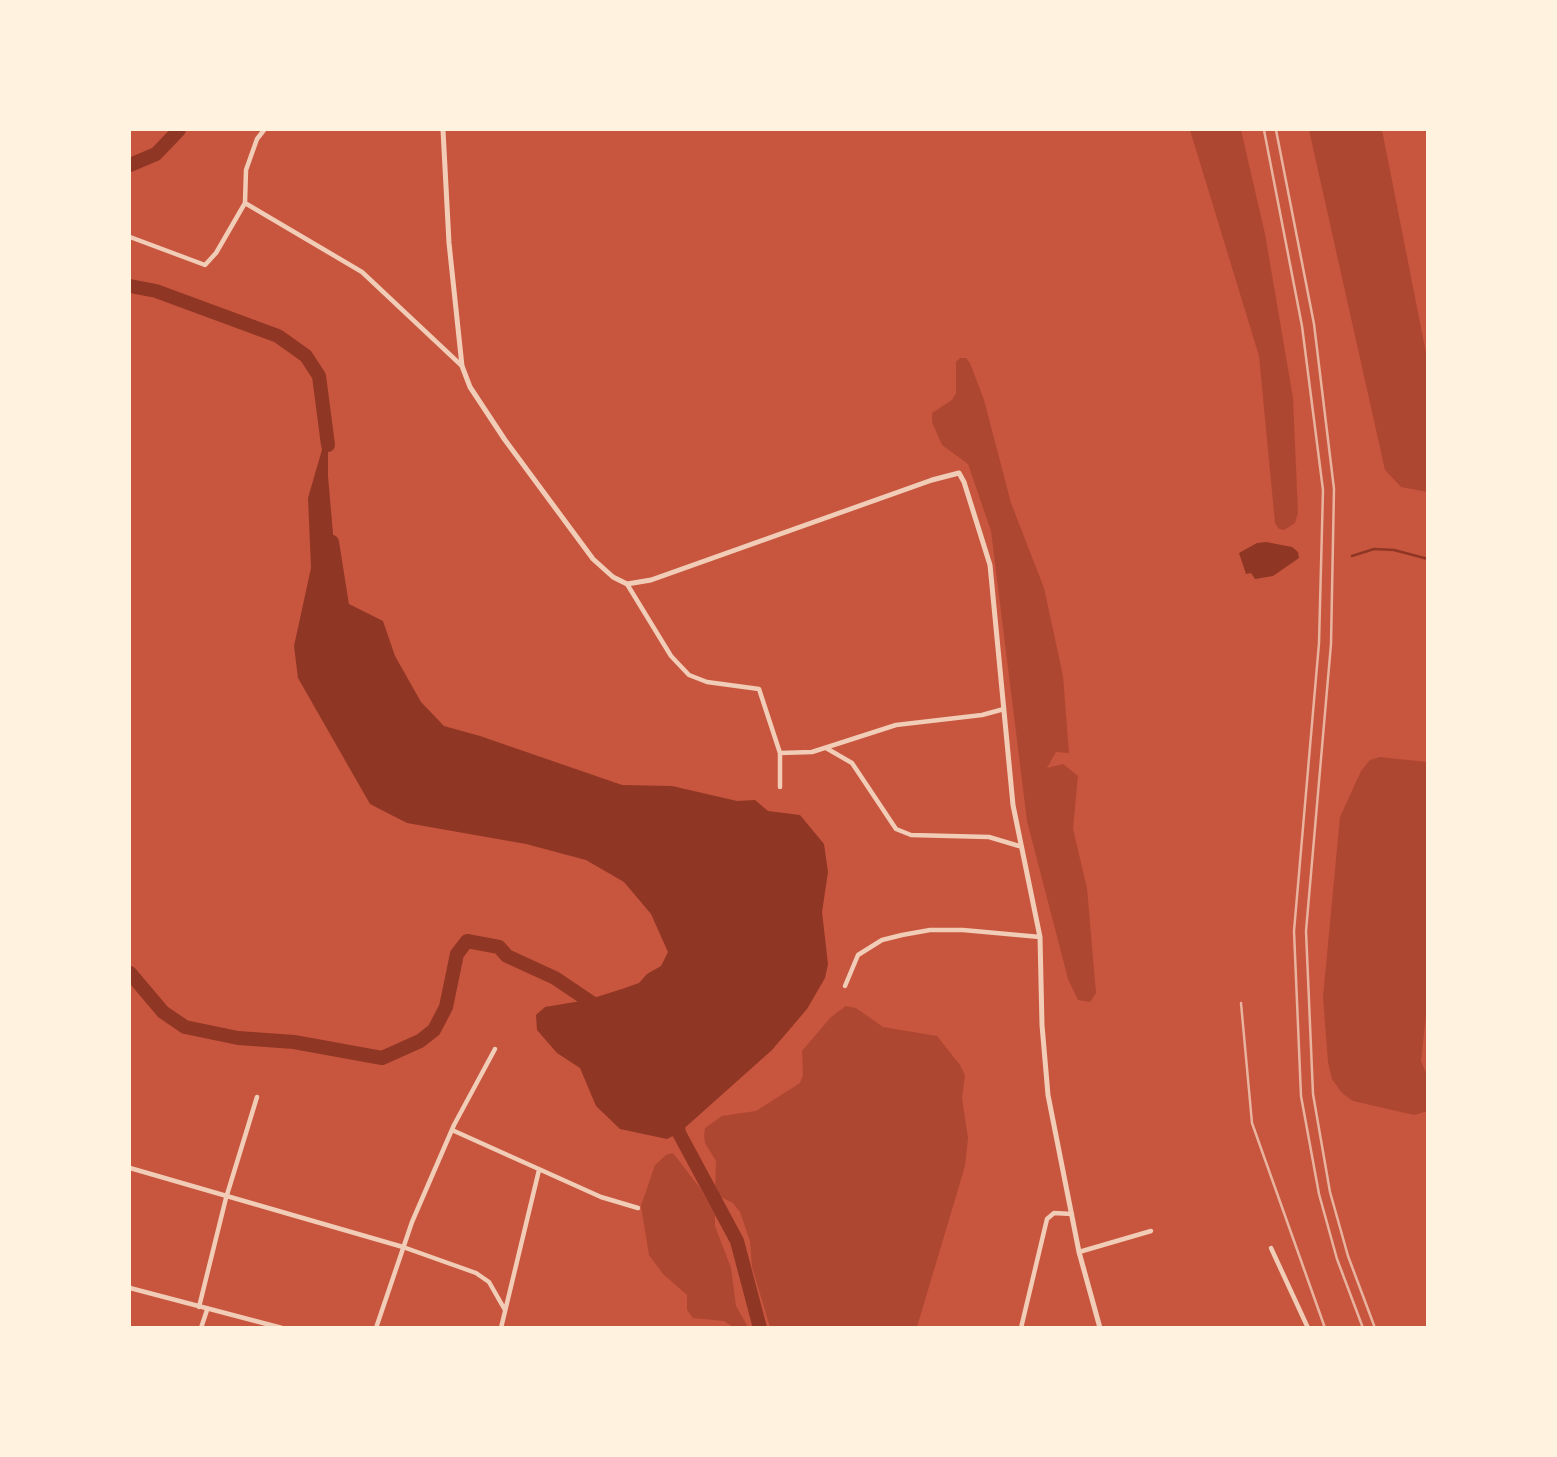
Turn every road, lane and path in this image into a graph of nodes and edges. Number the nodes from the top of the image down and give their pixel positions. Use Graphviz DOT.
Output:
graph roads {
  1 [pos="264,130"];
  2 [pos="443,130"];
  3 [pos="245,203"];
  4 [pos="130,237"];
  5 [pos="461,366"];
  6 [pos="627,584"];
  7 [pos="1004,709"];
  8 [pos="826,748"];
  9 [pos="780,753"];
  10 [pos="780,787"];
  11 [pos="1019,846"];
  12 [pos="1040,937"];
  13 [pos="845,986"];
  14 [pos="495,1049"];
  15 [pos="257,1097"];
  16 [pos="452,1130"];
  17 [pos="130,1168"];
  18 [pos="540,1170"];
  19 [pos="226,1198"];
  20 [pos="638,1208"];
  21 [pos="1072,1214"];
  22 [pos="1151,1231"];
  23 [pos="403,1247"];
  24 [pos="1271,1248"];
  25 [pos="1079,1252"];
  26 [pos="130,1288"];
  27 [pos="199,1307"];
  28 [pos="207,1310"];
  29 [pos="505,1310"];
  30 [pos="201,1328"];
  31 [pos="282,1328"];
  32 [pos="376,1328"];
  33 [pos="501,1328"];
  34 [pos="1021,1328"];
  35 [pos="1100,1328"];
  36 [pos="1308,1328"];
  1 -- 3 [label="street"];
  2 -- 5 [label="street"];
  3 -- 4 [label="street"];
  3 -- 5 [label="street"];
  5 -- 6 [label="street"];
  6 -- 7 [label="street"];
  6 -- 9 [label="street"];
  7 -- 8 [label="street"];
  7 -- 11 [label="street"];
  8 -- 9 [label="street"];
  8 -- 11 [label="street"];
  9 -- 10 [label="street"];
  11 -- 12 [label="street"];
  12 -- 13 [label="street"];
  12 -- 21 [label="street"];
  14 -- 16 [label="street"];
  15 -- 19 [label="street"];
  16 -- 18 [label="street"];
  16 -- 23 [label="street"];
  17 -- 19 [label="street"];
  18 -- 20 [label="street"];
  18 -- 29 [label="street"];
  19 -- 23 [label="street"];
  19 -- 27 [label="street"];
  21 -- 25 [label="street"];
  21 -- 34 [label="street"];
  22 -- 25 [label="street"];
  23 -- 29 [label="street"];
  23 -- 32 [label="street"];
  24 -- 36 [label="street"];
  25 -- 35 [label="street"];
  26 -- 27 [label="street"];
  27 -- 28 [label="street"];
  28 -- 30 [label="street"];
  28 -- 31 [label="street"];
  29 -- 33 [label="street"];
}
